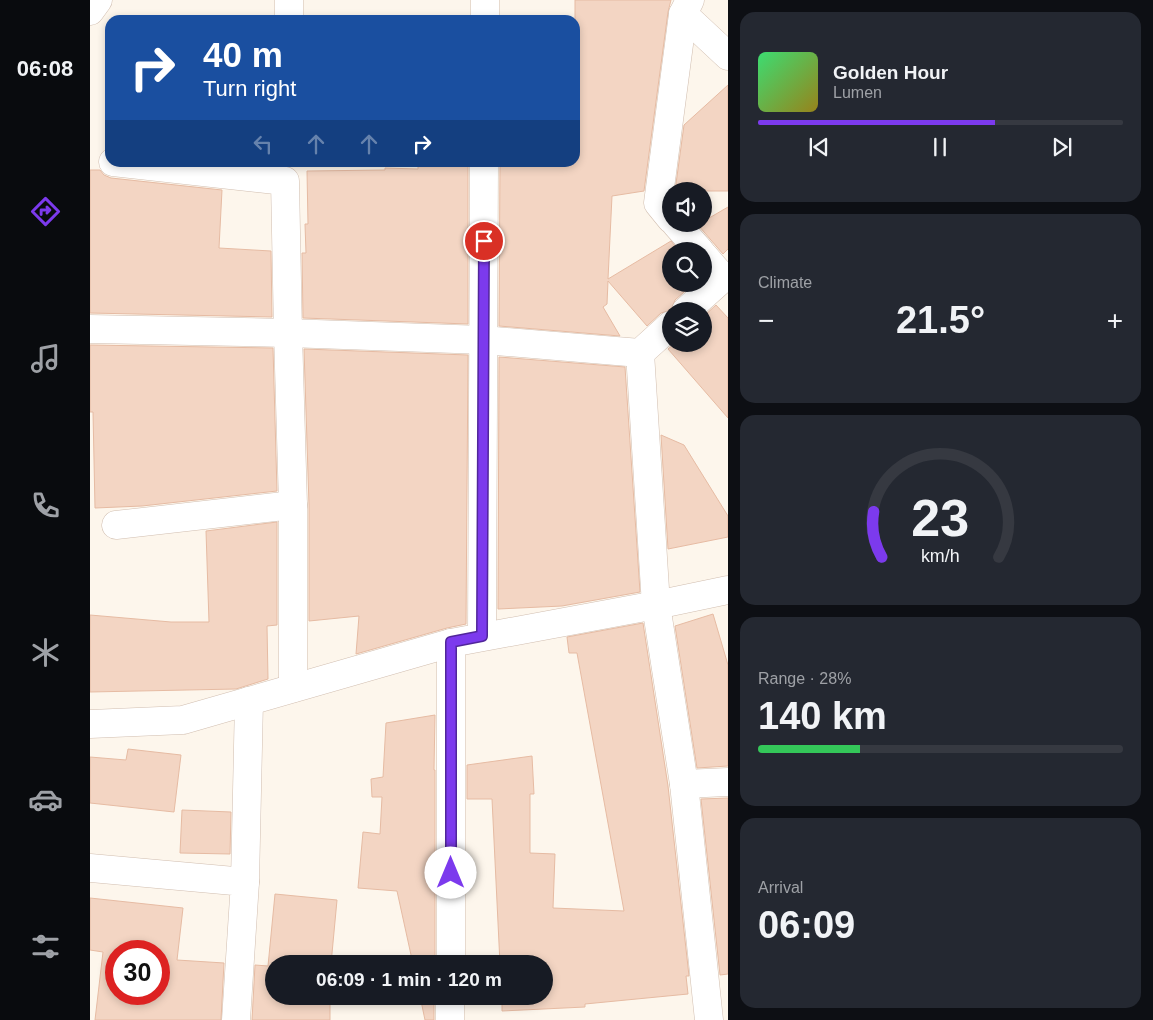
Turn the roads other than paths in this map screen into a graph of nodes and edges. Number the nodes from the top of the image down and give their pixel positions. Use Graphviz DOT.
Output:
graph roads {
  1 [pos="98,0"];
  2 [pos="289,0"];
  3 [pos="485,0"];
  4 [pos="686,7"];
  5 [pos="90,11"];
  6 [pos="289,15"];
  7 [pos="485,15"];
  8 [pos="728,56"];
  9 [pos="90,160"];
  10 [pos="105,161"];
  11 [pos="198,167"];
  12 [pos="484,167"];
  13 [pos="285,172"];
  14 [pos="662,208"];
  15 [pos="683,232"];
  16 [pos="692,242"];
  17 [pos="712,264"];
  18 [pos="726,278"];
  19 [pos="697,302"];
  20 [pos="90,328"];
  21 [pos="288,333"];
  22 [pos="662,333"];
  23 [pos="483,340"];
  24 [pos="640,353"];
  25 [pos="293,505"];
  26 [pos="116,525"];
  27 [pos="728,590"];
  28 [pos="656,605"];
  29 [pos="482,636"];
  30 [pos="451,642"];
  31 [pos="293,688"];
  32 [pos="250,701"];
  33 [pos="90,724"];
  34 [pos="728,782"];
  35 [pos="684,784"];
  36 [pos="90,868"];
  37 [pos="245,882"];
  38 [pos="450,955"];
  39 [pos="450,1005"];
  40 [pos="236,1020"];
  41 [pos="450,1020"];
  42 [pos="709,1020"];
  1 -- 5 [label="street"];
  2 -- 6 [label="street"];
  3 -- 7 [label="street"];
  4 -- 8 [label="street"];
  4 -- 14 [label="street"];
  9 -- 10 [label="street"];
  11 -- 13 [label="street"];
  12 -- 23 [label="street"];
  13 -- 21 [label="street"];
  15 -- 16 [label="street"];
  17 -- 18 [label="street"];
  18 -- 19 [label="street"];
  20 -- 21 [label="street"];
  21 -- 23 [label="street"];
  21 -- 25 [label="street"];
  22 -- 24 [label="street"];
  23 -- 24 [label="street"];
  23 -- 29 [label="street"];
  24 -- 28 [label="street"];
  25 -- 26 [label="street"];
  25 -- 31 [label="street"];
  27 -- 28 [label="street"];
  28 -- 29 [label="street"];
  28 -- 35 [label="street"];
  29 -- 30 [label="street"];
  30 -- 31 [label="street"];
  30 -- 38 [label="street"];
  31 -- 32 [label="street"];
  32 -- 33 [label="street"];
  32 -- 37 [label="street"];
  34 -- 35 [label="street"];
  35 -- 42 [label="street"];
  36 -- 37 [label="street"];
  37 -- 40 [label="street"];
  39 -- 41 [label="street"];
}
